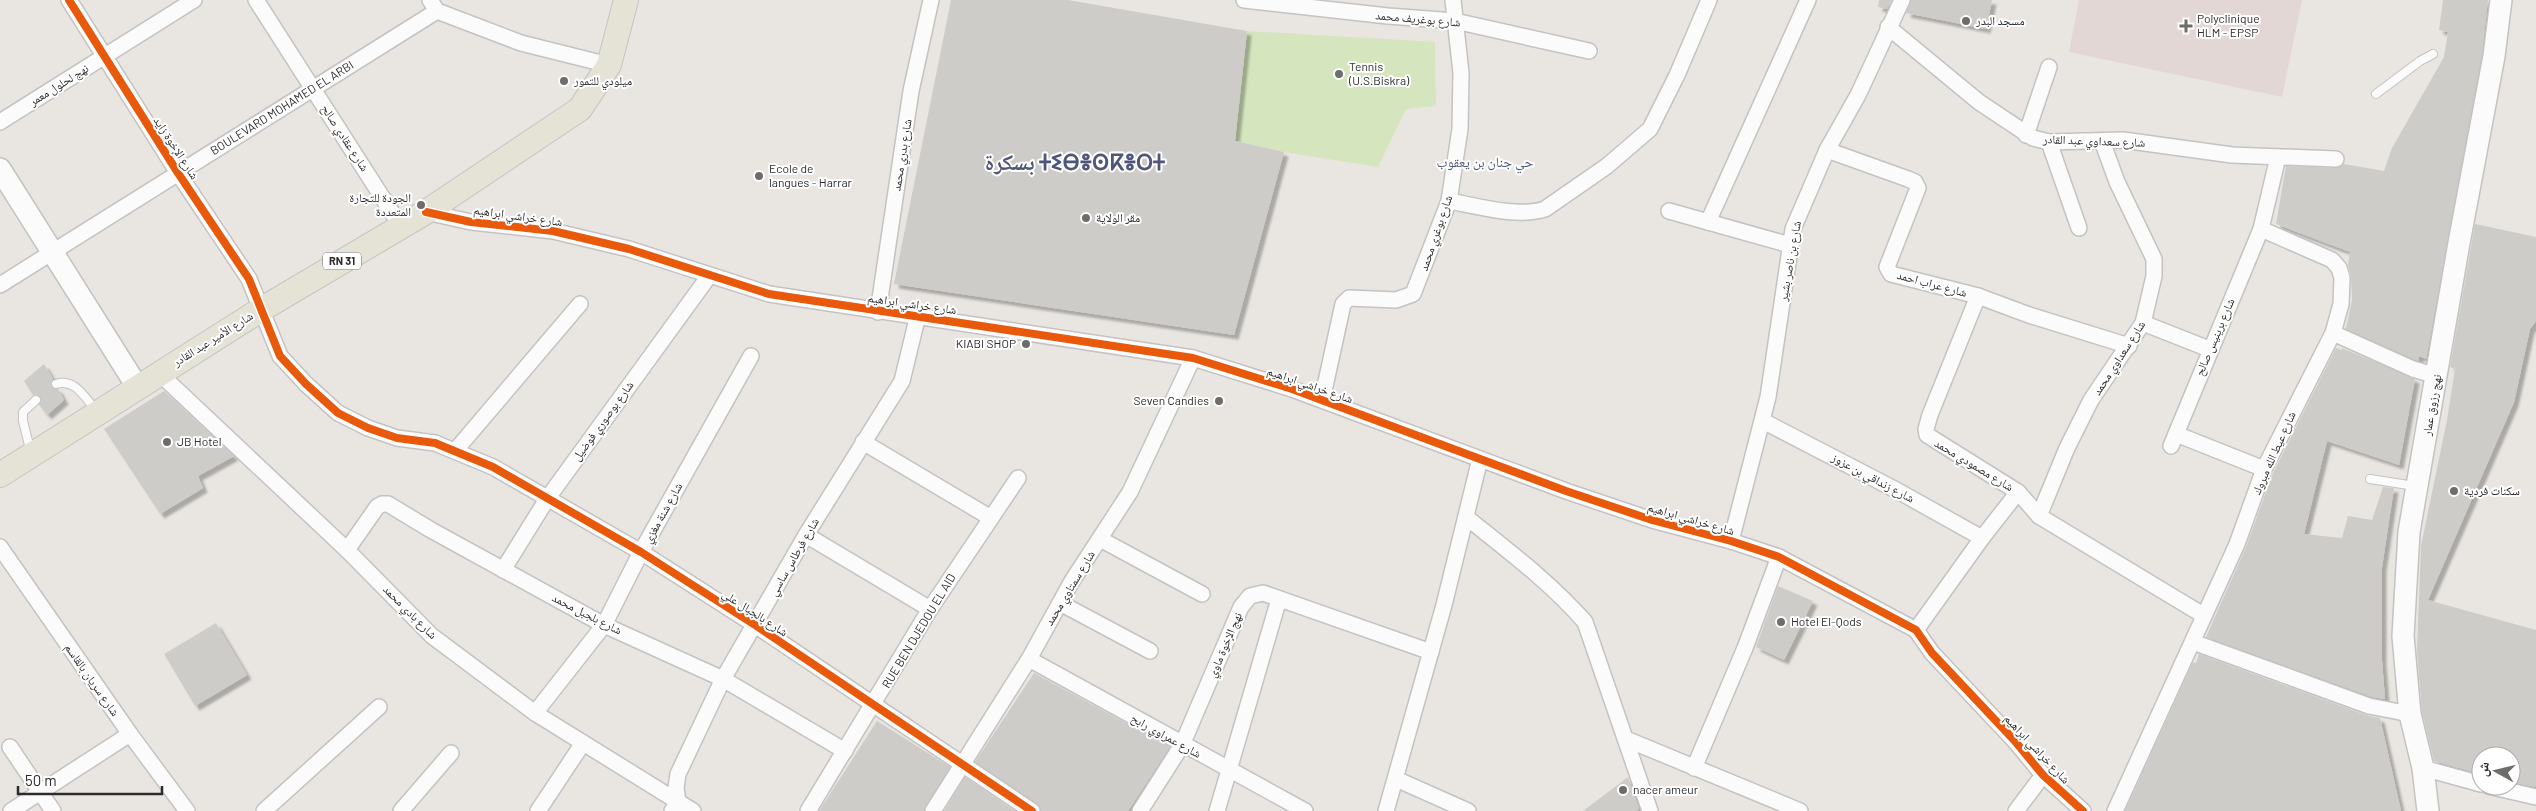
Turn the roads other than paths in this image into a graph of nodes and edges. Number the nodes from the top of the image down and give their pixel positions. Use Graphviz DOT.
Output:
graph roads {
  1 [pos="69,0"];
  2 [pos="194,0"];
  3 [pos="256,0"];
  4 [pos="626,0"];
  5 [pos="931,0"];
  6 [pos="1244,0"];
  7 [pos="1453,0"];
  8 [pos="1709,0"];
  9 [pos="1808,0"];
  10 [pos="1902,0"];
  11 [pos="2501,0"];
  12 [pos="433,6"];
  13 [pos="1455,21"];
  14 [pos="1888,27"];
  15 [pos="1590,51"];
  16 [pos="2432,54"];
  17 [pos="104,57"];
  18 [pos="609,64"];
  19 [pos="2049,67"];
  20 [pos="313,89"];
  21 [pos="2376,94"];
  22 [pos="0,122"];
  23 [pos="2026,135"];
  24 [pos="2102,141"];
  25 [pos="2049,142"];
  26 [pos="1827,150"];
  27 [pos="2278,157"];
  28 [pos="2336,159"];
  29 [pos="0,169"];
  30 [pos="178,174"];
  31 [pos="1449,202"];
  32 [pos="1669,211"];
  33 [pos="426,212"];
  34 [pos="1708,222"];
  35 [pos="400,226"];
  36 [pos="2079,228"];
  37 [pos="2261,229"];
  38 [pos="1790,245"];
  39 [pos="53,252"];
  40 [pos="709,276"];
  41 [pos="0,285"];
  42 [pos="1978,296"];
  43 [pos="580,304"];
  44 [pos="262,309"];
  45 [pos="878,312"];
  46 [pos="918,316"];
  47 [pos="2143,323"];
  48 [pos="2333,333"];
  49 [pos="2129,346"];
  50 [pos="2209,349"];
  51 [pos="751,356"];
  52 [pos="1193,358"];
  53 [pos="159,373"];
  54 [pos="2437,376"];
  55 [pos="56,384"];
  56 [pos="138,388"];
  57 [pos="36,400"];
  58 [pos="1322,400"];
  59 [pos="98,413"];
  60 [pos="1763,421"];
  61 [pos="863,442"];
  62 [pos="455,451"];
  63 [pos="32,454"];
  64 [pos="1480,459"];
  65 [pos="2264,469"];
  66 [pos="0,475"];
  67 [pos="1018,478"];
  68 [pos="2370,479"];
  69 [pos="2417,486"];
  70 [pos="2018,492"];
  71 [pos="547,499"];
  72 [pos="2039,516"];
  73 [pos="1466,517"];
  74 [pos="991,518"];
  75 [pos="806,535"];
  76 [pos="1982,538"];
  77 [pos="1100,539"];
  78 [pos="1731,541"];
  79 [pos="0,547"];
  80 [pos="347,550"];
  81 [pos="641,552"];
  82 [pos="1779,557"];
  83 [pos="503,570"];
  84 [pos="1202,594"];
  85 [pos="1279,599"];
  86 [pos="1060,603"];
  87 [pos="930,609"];
  88 [pos="2202,615"];
  89 [pos="604,625"];
  90 [pos="755,625"];
  91 [pos="1916,630"];
  92 [pos="2193,642"];
  93 [pos="1150,651"];
  94 [pos="1430,652"];
  95 [pos="1029,659"];
  96 [pos="723,679"];
  97 [pos="874,704"];
  98 [pos="379,707"];
  99 [pos="535,713"];
  100 [pos="2410,714"];
  101 [pos="130,734"];
  102 [pos="1626,739"];
  103 [pos="583,743"];
  104 [pos="1182,744"];
  105 [pos="10,747"];
  106 [pos="844,750"];
  107 [pos="451,753"];
  108 [pos="963,763"];
  109 [pos="1694,768"];
  110 [pos="2423,768"];
  111 [pos="1228,770"];
  112 [pos="2043,775"];
  113 [pos="1396,779"];
  114 [pos="2471,781"];
  115 [pos="40,794"];
  116 [pos="2521,794"];
  117 [pos="2536,798"];
  118 [pos="675,806"];
  119 [pos="11,811"];
  120 [pos="53,811"];
  121 [pos="187,811"];
  122 [pos="264,811"];
  123 [pos="401,811"];
  124 [pos="538,811"];
  125 [pos="693,811"];
  126 [pos="808,811"];
  127 [pos="933,811"];
  128 [pos="1032,811"];
  129 [pos="1140,811"];
  130 [pos="1217,811"];
  131 [pos="1305,811"];
  132 [pos="1386,811"];
  133 [pos="1468,811"];
  134 [pos="1650,811"];
  135 [pos="1800,811"];
  136 [pos="2016,811"];
  137 [pos="2083,811"];
  138 [pos="2114,811"];
  139 [pos="2428,811"];
  1 -- 17 [label="street, شارع الإخوة زايد"];
  2 -- 17 [label="street, نهج لحلول معمر"];
  3 -- 20 [label="street, شارع عقادي صالح"];
  4 -- 18 [label="main road, شارع الأمير عبد القادر / RN 31"];
  5 -- 45 [label="street, شارع بدري محمد"];
  6 -- 13 [label="street, شارع بوغريف محمد"];
  7 -- 13 [label="street, شارع بوغري محمد"];
  8 -- 31 [label="street"];
  9 -- 34 [label="street"];
  10 -- 14 [label="street, شارع بن ناصر بشير"];
  11 -- 54 [label="main road, نهج رزوق عمار"];
  12 -- 18 [label="street"];
  12 -- 20 [label="street, BOULEVARD MOHAMED EL ARBI"];
  13 -- 15 [label="street, شارع بوغريف محمد"];
  13 -- 31 [label="street, شارع بوغري محمد"];
  14 -- 23 [label="street, شارع سعداوي عبد القادر"];
  14 -- 26 [label="street, شارع بن ناصر بشير"];
  16 -- 21 [label="lane"];
  17 -- 22 [label="street, نهج لحلول معمر"];
  17 -- 30 [label="street, شارع الإخوة زايد"];
  18 -- 33 [label="main road, شارع الأمير عبد القادر / RN 31"];
  19 -- 23 [label="street"];
  20 -- 30 [label="street, BOULEVARD MOHAMED EL ARBI"];
  20 -- 35 [label="street, شارع عقادي صالح"];
  23 -- 25 [label="street, شارع سعداوي عبد القادر"];
  24 -- 25 [label="street, شارع سعداوي عبد القادر"];
  24 -- 27 [label="street, شارع سعداوي عبد القادر"];
  24 -- 47 [label="street, شارع سعداوي محمد"];
  25 -- 36 [label="street"];
  26 -- 38 [label="street, شارع بن ناصر بشير"];
  26 -- 42 [label="street, شارع عراب احمد"];
  27 -- 28 [label="street, شارع سعداوي عبد القادر"];
  27 -- 37 [label="street"];
  29 -- 39 [label="main road"];
  30 -- 39 [label="street, BOULEVARD MOHAMED EL ARBI"];
  30 -- 44 [label="street, شارع الإخوة زايد"];
  31 -- 58 [label="street, شارع بوغري محمد"];
  32 -- 34 [label="street"];
  33 -- 35 [label="main road, شارع الأمير عبد القادر / RN 31"];
  33 -- 40 [label="street, شارع خراشي ابراهيم"];
  34 -- 38 [label="street"];
  35 -- 44 [label="main road, شارع الأمير عبد القادر / RN 31"];
  37 -- 48 [label="street, شارع عيط الله مبروك"];
  37 -- 50 [label="street, شارع برينيس صالح"];
  38 -- 60 [label="street, شارع بن ناصر بشير"];
  39 -- 41 [label="street, BOULEVARD MOHAMED EL ARBI"];
  39 -- 56 [label="main road"];
  40 -- 45 [label="street, شارع خراشي ابراهيم"];
  40 -- 71 [label="street, شارع بوصوري فوضيل"];
  42 -- 49 [label="street, شارع عراب احمد"];
  42 -- 70 [label="street, شارع مصمودي محمد"];
  43 -- 62 [label="street"];
  44 -- 53 [label="main road, شارع الأمير عبد القادر / RN 31"];
  44 -- 62 [label="street, شارع الإخوة زايد"];
  45 -- 46 [label="street, شارع خراشي ابراهيم"];
  46 -- 52 [label="street, شارع خراشي ابراهيم"];
  46 -- 61 [label="street, شارع فرطاس ساسي"];
  47 -- 49 [label="street, شارع سعداوي محمد"];
  47 -- 50 [label="street"];
  48 -- 54 [label="street"];
  48 -- 65 [label="street, شارع عيط الله مبروك"];
  49 -- 72 [label="street, شارع سعداوي محمد"];
  50 -- 65 [label="street, شارع برينيس صالح"];
  51 -- 81 [label="street, شارع شنة مغزي"];
  52 -- 58 [label="street, شارع خراشي ابراهيم"];
  52 -- 77 [label="street, شارع سمتاوي محمد"];
  53 -- 56 [label="main road, شارع الأمير عبد القادر / RN 31"];
  53 -- 80 [label="street, شارع بادي محمد"];
  54 -- 69 [label="main road, نهج رزوق عمار"];
  55 -- 59 [label="lane"];
  56 -- 59 [label="main road, شارع الأمير عبد القادر / RN 31"];
  57 -- 63 [label="lane"];
  58 -- 64 [label="street, شارع خراشي ابراهيم"];
  59 -- 63 [label="main road, شارع الأمير عبد القادر / RN 31"];
  60 -- 76 [label="street, شارع زنداقي بن عزوز"];
  60 -- 78 [label="street, شارع بن ناصر بشير"];
  61 -- 74 [label="street"];
  61 -- 75 [label="street, شارع فرطاس ساسي"];
  62 -- 71 [label="street, شارع بالجبال علي"];
  63 -- 66 [label="main road, شارع الأمير عبد القادر / RN 31"];
  64 -- 73 [label="street"];
  64 -- 78 [label="street, شارع خراشي ابراهيم"];
  65 -- 88 [label="street, شارع عيط الله مبروك"];
  67 -- 74 [label="street, RUE BEN DJEDOU EL AID"];
  68 -- 69 [label="lane"];
  69 -- 100 [label="main road, نهج رزوق عمار"];
  70 -- 72 [label="street, شارع مصمودي محمد"];
  70 -- 76 [label="street"];
  71 -- 81 [label="street, شارع بالجبال علي"];
  71 -- 83 [label="street, شارع بوصوري فوضيل"];
  72 -- 88 [label="street, شارع مصمودي محمد"];
  73 -- 94 [label="street"];
  73 -- 102 [label="street"];
  74 -- 87 [label="street, RUE BEN DJEDOU EL AID"];
  75 -- 87 [label="street"];
  75 -- 90 [label="street, شارع فرطاس ساسي"];
  76 -- 91 [label="street"];
  77 -- 84 [label="street"];
  77 -- 86 [label="street, شارع سمتاوي محمد"];
  78 -- 82 [label="street, شارع خراشي ابراهيم"];
  79 -- 101 [label="street, شارع سريان بالقاسم"];
  80 -- 83 [label="street, شارع بلجبل محمد"];
  80 -- 99 [label="street, شارع بادي محمد"];
  81 -- 89 [label="street, شارع شنة مغزي"];
  81 -- 90 [label="street, شارع بالجبال علي"];
  82 -- 91 [label="street, شارع خراشي ابراهيم"];
  82 -- 109 [label="street"];
  83 -- 89 [label="street, شارع بلجبل محمد"];
  85 -- 94 [label="street, نهج الإخوة ماوي"];
  85 -- 104 [label="street, نهج الإخوة ماوي"];
  85 -- 111 [label="street"];
  86 -- 93 [label="street"];
  86 -- 95 [label="street, شارع سمتاوي محمد"];
  87 -- 97 [label="street, RUE BEN DJEDOU EL AID"];
  88 -- 92 [label="street, شارع عيط الله مبروك"];
  89 -- 96 [label="street, شارع بلجبل محمد"];
  89 -- 99 [label="street, شارع شنة مغزي"];
  90 -- 96 [label="street, شارع فرطاس ساسي"];
  90 -- 97 [label="street, شارع بالجبال علي"];
  91 -- 112 [label="street, شارع خراشي ابراهيم"];
  92 -- 100 [label="street"];
  92 -- 138 [label="street, شارع عيط الله مبروك"];
  94 -- 113 [label="street"];
  95 -- 104 [label="street, شارع عمراوي رابح"];
  95 -- 108 [label="street, شارع سمتاوي محمد"];
  96 -- 106 [label="street, شارع بلجبل محمد"];
  96 -- 118 [label="street, شارع فرطاس ساسي"];
  97 -- 106 [label="street, RUE BEN DJEDOU EL AID"];
  97 -- 108 [label="street, شارع بالجبال علي"];
  98 -- 122 [label="street"];
  99 -- 103 [label="street, شارع بادي محمد"];
  100 -- 110 [label="main road, نهج رزوق عمار"];
  101 -- 115 [label="street"];
  101 -- 121 [label="street, شارع سريان بالقاسم"];
  102 -- 109 [label="street"];
  102 -- 134 [label="street"];
  103 -- 118 [label="street, شارع بادي محمد"];
  103 -- 124 [label="street"];
  104 -- 111 [label="street, شارع عمراوي رابح"];
  104 -- 129 [label="street, نهج الإخوة ماوي"];
  105 -- 115 [label="street"];
  106 -- 126 [label="street, RUE BEN DJEDOU EL AID"];
  107 -- 123 [label="street"];
  108 -- 127 [label="street, شارع سمتاوي محمد"];
  108 -- 128 [label="street, شارع بالجبال علي"];
  109 -- 135 [label="street"];
  110 -- 114 [label="street"];
  110 -- 139 [label="main road, نهج رزوق عمار"];
  111 -- 130 [label="street"];
  111 -- 131 [label="street, شارع عمراوي رابح"];
  112 -- 136 [label="street"];
  112 -- 137 [label="street, شارع خراشي ابراهيم"];
  113 -- 132 [label="street"];
  113 -- 133 [label="street"];
  115 -- 119 [label="street"];
  115 -- 120 [label="street"];
  116 -- 117 [label="street"];
  118 -- 125 [label="street, شارع بادي محمد"];
}
